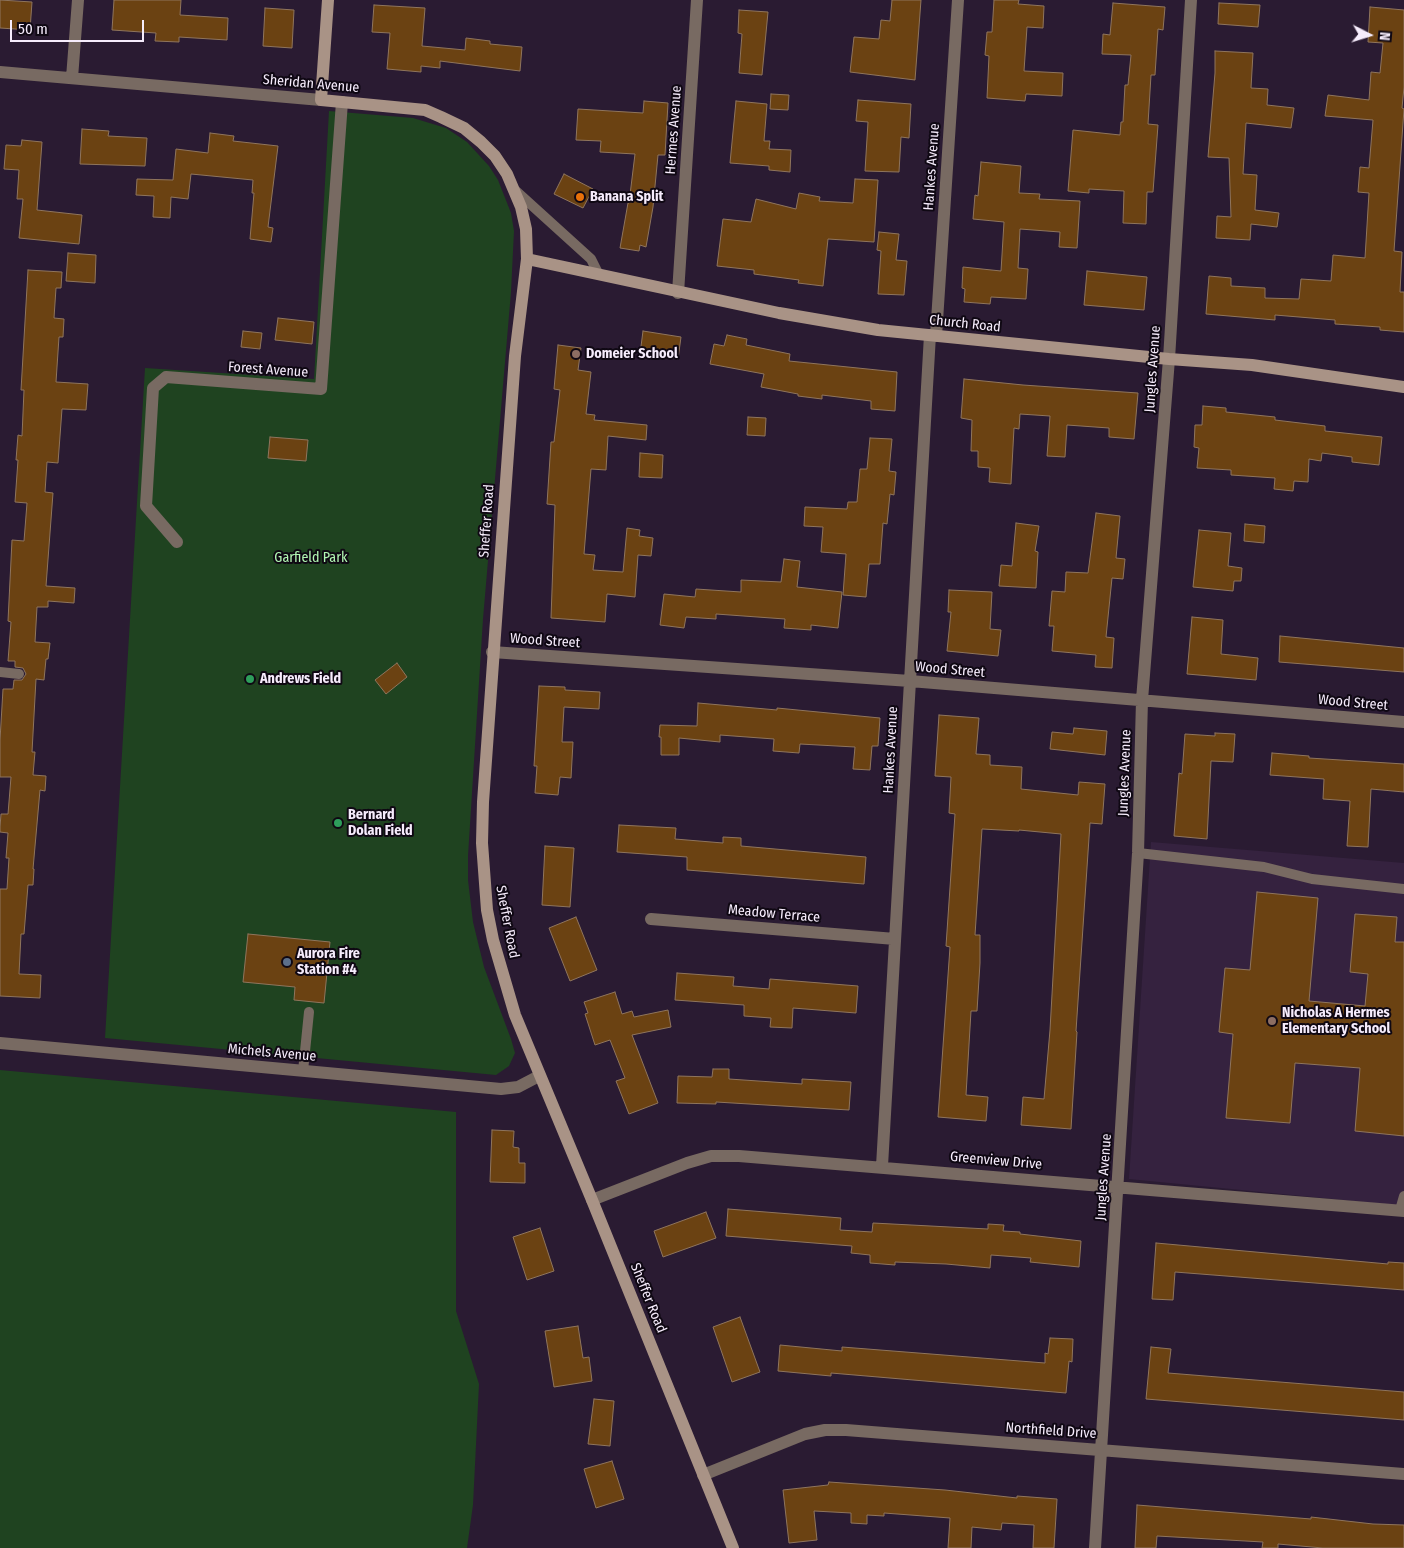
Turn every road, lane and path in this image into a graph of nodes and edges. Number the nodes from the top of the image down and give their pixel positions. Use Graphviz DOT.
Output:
graph roads {
  1 [pos="78,0"];
  2 [pos="328,0"];
  3 [pos="697,0"];
  4 [pos="958,0"];
  5 [pos="1191,0"];
  6 [pos="0,72"];
  7 [pos="72,78"];
  8 [pos="321,100"];
  9 [pos="342,102"];
  10 [pos="515,190"];
  11 [pos="527,259"];
  12 [pos="599,275"];
  13 [pos="678,293"];
  14 [pos="933,336"];
  15 [pos="1169,359"];
  16 [pos="1404,387"];
  17 [pos="178,542"];
  18 [pos="492,652"];
  19 [pos="0,672"];
  20 [pos="18,674"];
  21 [pos="910,681"];
  22 [pos="1142,700"];
  23 [pos="1404,722"];
  24 [pos="1138,853"];
  25 [pos="1404,889"];
  26 [pos="650,919"];
  27 [pos="895,939"];
  28 [pos="309,1012"];
  29 [pos="0,1043"];
  30 [pos="303,1071"];
  31 [pos="539,1076"];
  32 [pos="882,1166"];
  33 [pos="1118,1186"];
  34 [pos="1404,1196"];
  35 [pos="592,1200"];
  36 [pos="1402,1210"];
  37 [pos="1101,1450"];
  38 [pos="1404,1474"];
  39 [pos="703,1476"];
  40 [pos="733,1548"];
  41 [pos="1094,1548"];
  1 -- 7 [label="street"];
  2 -- 8 [label="street"];
  3 -- 13 [label="street, Hermes Avenue"];
  4 -- 14 [label="street, Hankes Avenue"];
  5 -- 15 [label="street, Jungles Avenue"];
  6 -- 7 [label="street, Sheridan Avenue"];
  7 -- 8 [label="street, Sheridan Avenue"];
  8 -- 9 [label="street, Sheridan Avenue"];
  9 -- 10 [label="street, Sheridan Avenue"];
  9 -- 17 [label="street, Forest Avenue"];
  10 -- 11 [label="street, Sheridan Avenue"];
  10 -- 12 [label="lane"];
  11 -- 12 [label="street, Church Road"];
  11 -- 18 [label="street, Sheffer Road"];
  12 -- 13 [label="street, Church Road"];
  13 -- 14 [label="street, Church Road"];
  14 -- 15 [label="street, Church Road"];
  14 -- 21 [label="street, Hankes Avenue"];
  15 -- 16 [label="street, Church Road"];
  15 -- 22 [label="street, Jungles Avenue"];
  18 -- 21 [label="street, Wood Street"];
  18 -- 31 [label="street, Sheffer Road"];
  19 -- 20 [label="lane"];
  21 -- 22 [label="street, Wood Street"];
  21 -- 27 [label="street, Hankes Avenue"];
  22 -- 23 [label="street, Wood Street"];
  22 -- 24 [label="street, Jungles Avenue"];
  24 -- 25 [label="lane"];
  24 -- 33 [label="street, Jungles Avenue"];
  26 -- 27 [label="street, Meadow Terrace"];
  27 -- 32 [label="street, Hankes Avenue"];
  28 -- 30 [label="lane"];
  29 -- 30 [label="street, Michels Avenue"];
  30 -- 31 [label="street, Michels Avenue"];
  31 -- 35 [label="street, Sheffer Road"];
  32 -- 33 [label="street, Greenview Drive"];
  32 -- 35 [label="street, Greenview Drive"];
  33 -- 36 [label="street, Greenview Drive"];
  33 -- 37 [label="street, Jungles Avenue"];
  34 -- 36 [label="lane"];
  35 -- 39 [label="street, Sheffer Road"];
  37 -- 38 [label="street, Northfield Drive"];
  37 -- 39 [label="street, Northfield Drive"];
  37 -- 41 [label="street, Jungles Avenue"];
  39 -- 40 [label="street, Sheffer Road"];
}
